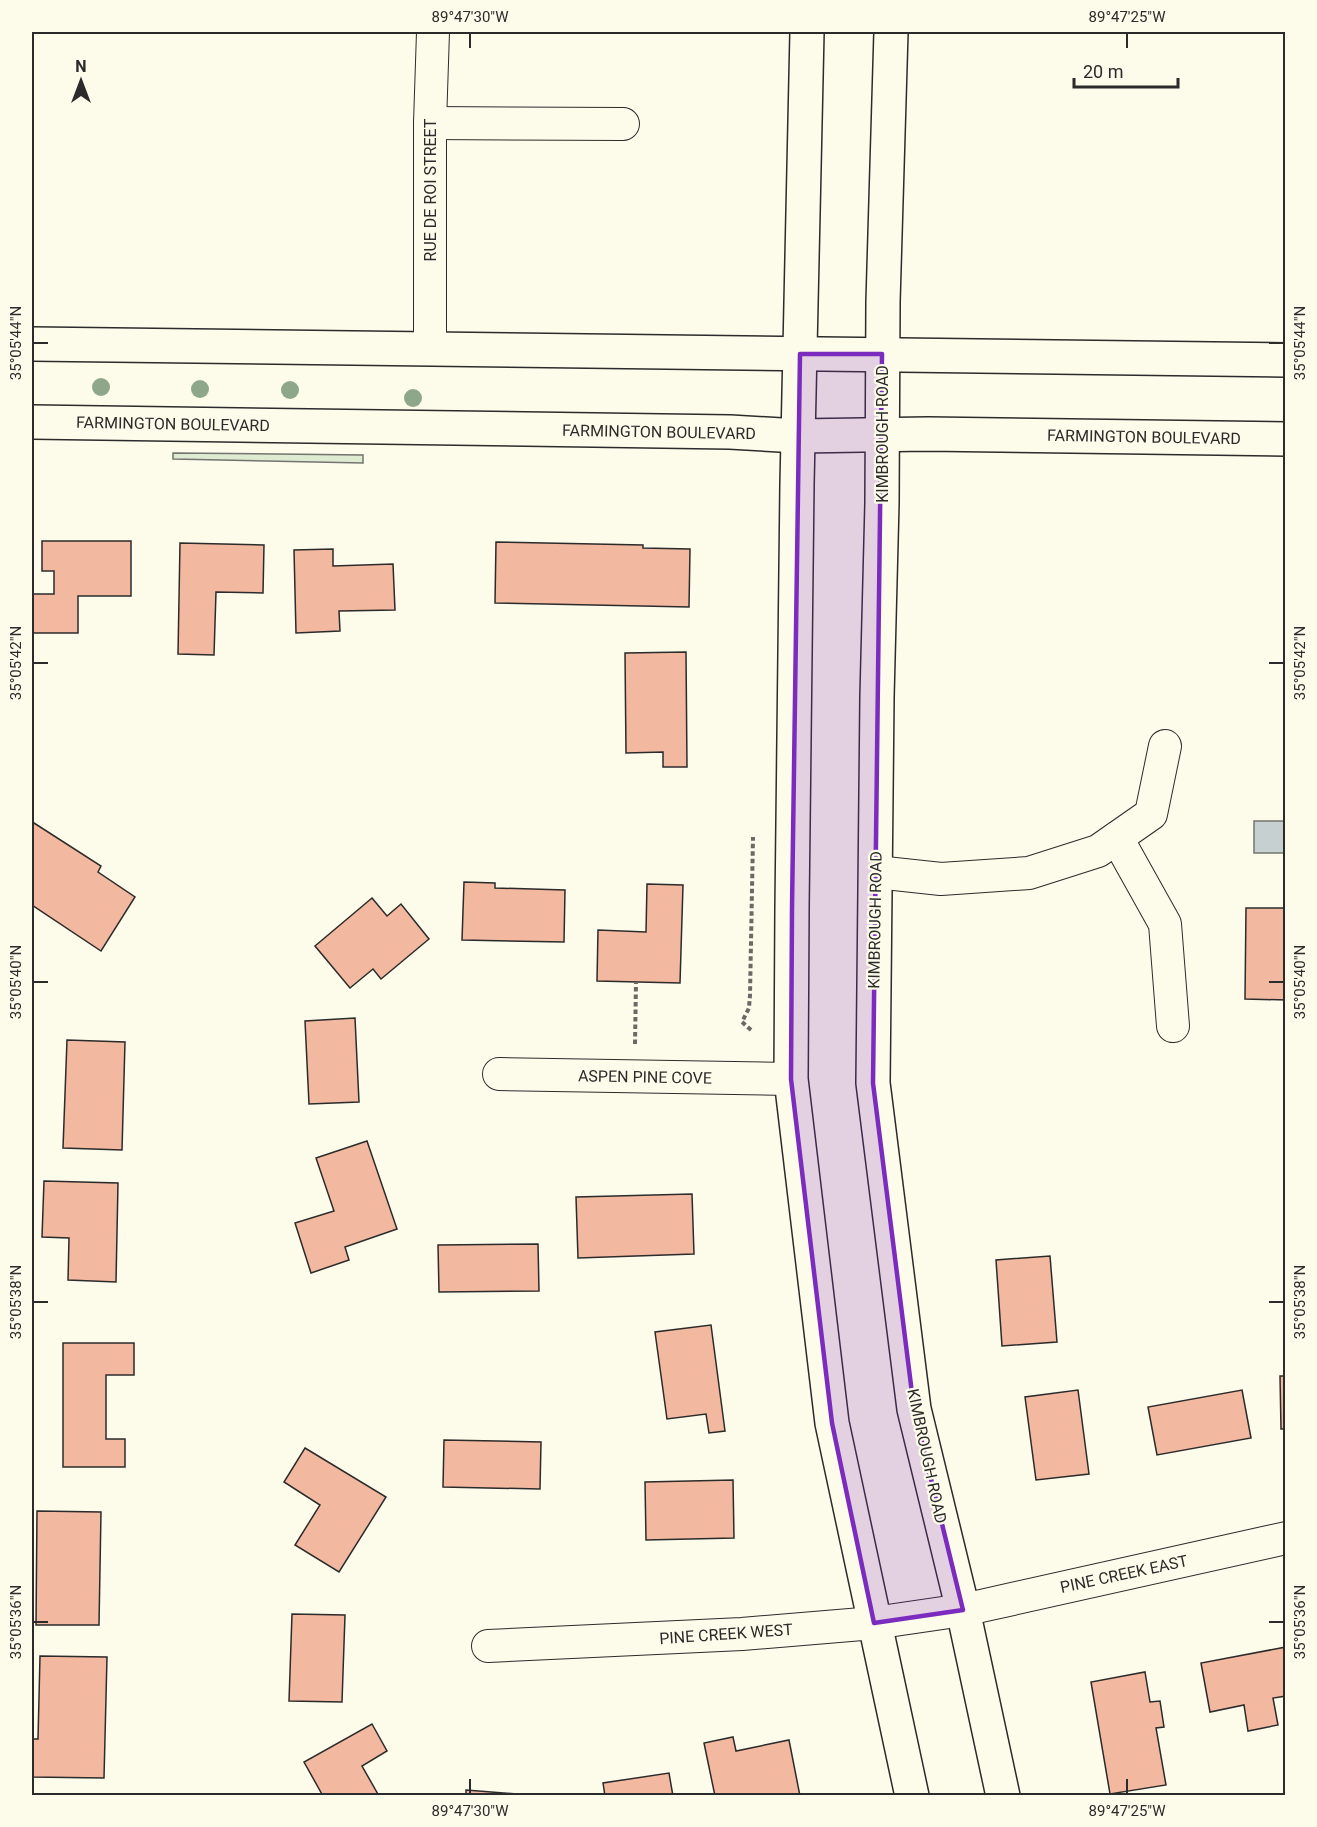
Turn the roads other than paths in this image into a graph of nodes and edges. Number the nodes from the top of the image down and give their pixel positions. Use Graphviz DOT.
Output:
graph roads {
  1 [pos="433,32"];
  2 [pos="807,32"];
  3 [pos="891,32"];
  4 [pos="430,123"];
  5 [pos="623,124"];
  6 [pos="32,344"];
  7 [pos="430,349"];
  8 [pos="800,354"];
  9 [pos="882,354"];
  10 [pos="1286,360"];
  11 [pos="32,422"];
  12 [pos="882,435"];
  13 [pos="798,436"];
  14 [pos="1286,439"];
  15 [pos="1166,746"];
  16 [pos="1117,838"];
  17 [pos="876,872"];
  18 [pos="1173,1026"];
  19 [pos="499,1074"];
  20 [pos="791,1079"];
  21 [pos="1286,1538"];
  22 [pos="963,1610"];
  23 [pos="874,1623"];
  24 [pos="488,1647"];
  25 [pos="912,1796"];
  26 [pos="1003,1796"];
  1 -- 4 [label="street, RUE DE ROI STREET"];
  2 -- 8 [label="street"];
  3 -- 9 [label="street, KIMBROUGH ROAD"];
  4 -- 5 [label="street"];
  4 -- 7 [label="street, RUE DE ROI STREET"];
  6 -- 7 [label="street"];
  7 -- 8 [label="street"];
  8 -- 9 [label="street"];
  8 -- 13 [label="street"];
  9 -- 10 [label="street"];
  9 -- 12 [label="street, KIMBROUGH ROAD"];
  11 -- 13 [label="street, FARMINGTON BOULEVARD"];
  12 -- 13 [label="street, FARMINGTON BOULEVARD"];
  12 -- 14 [label="street, FARMINGTON BOULEVARD"];
  12 -- 17 [label="street, KIMBROUGH ROAD"];
  13 -- 20 [label="street"];
  15 -- 16 [label="street"];
  16 -- 17 [label="street"];
  16 -- 18 [label="street"];
  17 -- 22 [label="street, KIMBROUGH ROAD"];
  19 -- 20 [label="street, ASPEN PINE COVE"];
  20 -- 23 [label="street"];
  21 -- 22 [label="street, PINE CREEK EAST"];
  22 -- 23 [label="street, PINE CREEK WEST"];
  22 -- 26 [label="street, KIMBROUGH ROAD"];
  23 -- 24 [label="street, PINE CREEK WEST"];
  23 -- 25 [label="street"];
}
